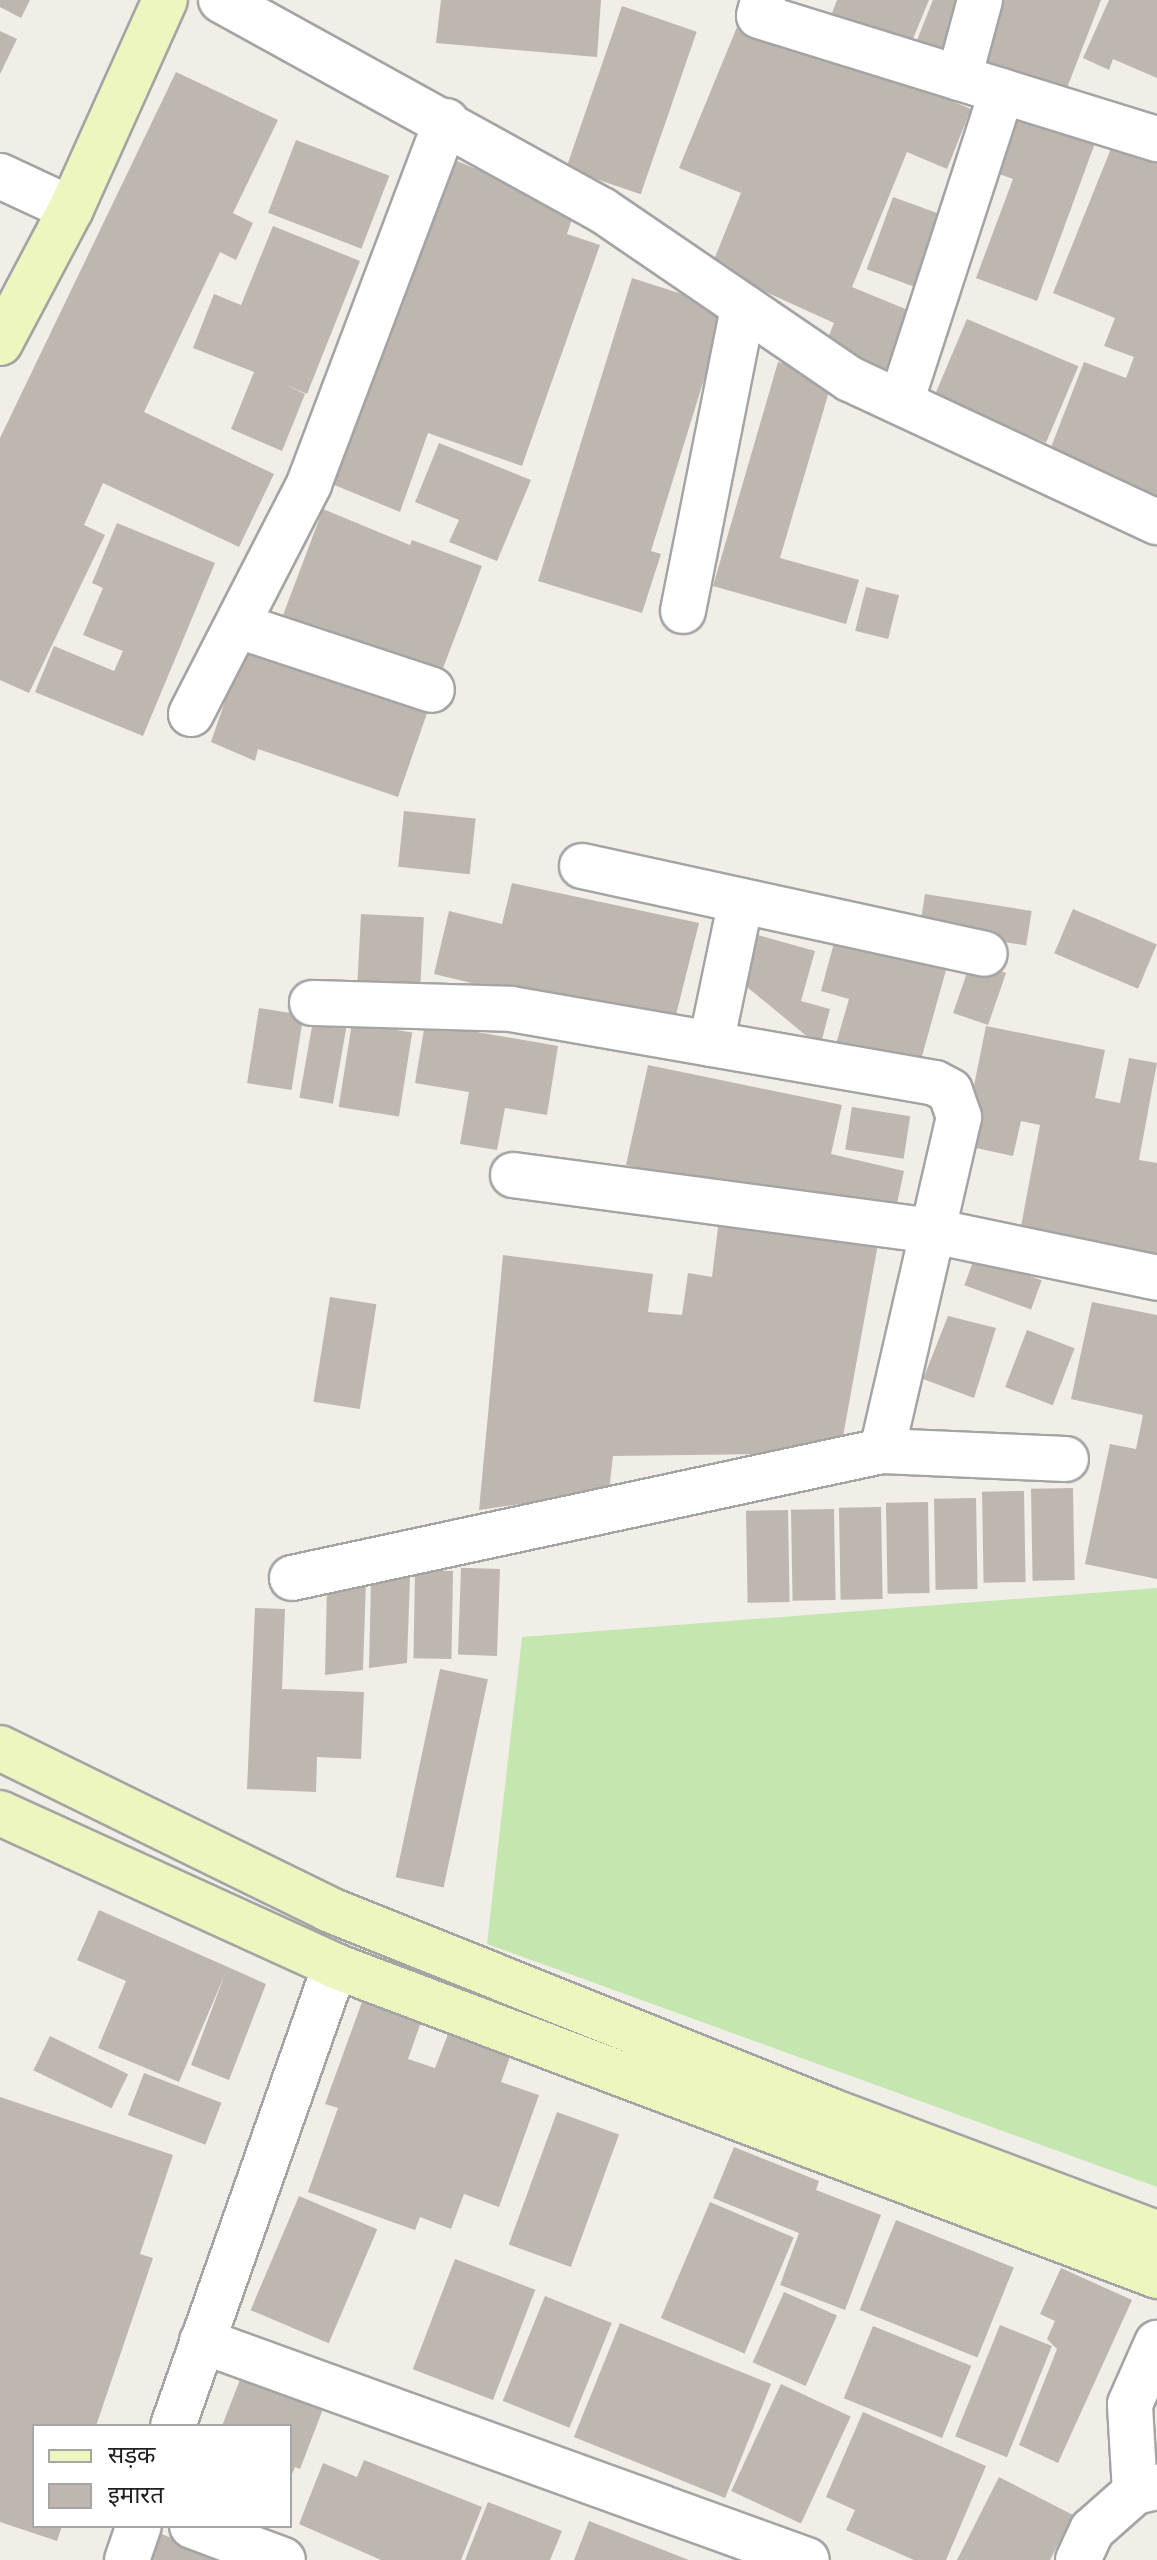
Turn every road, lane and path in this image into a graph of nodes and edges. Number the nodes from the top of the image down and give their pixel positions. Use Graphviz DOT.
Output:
graph roads {
  1 [pos="165,0"];
  2 [pos="221,0"];
  3 [pos="763,0"];
  4 [pos="980,0"];
  5 [pos="959,78"];
  6 [pos="1002,91"];
  7 [pos="446,121"];
  8 [pos="1157,139"];
  9 [pos="0,176"];
  10 [pos="71,209"];
  11 [pos="743,307"];
  12 [pos="0,343"];
  13 [pos="901,402"];
  14 [pos="1157,522"];
  15 [pos="683,611"];
  16 [pos="239,626"];
  17 [pos="432,690"];
  18 [pos="191,714"];
  19 [pos="582,866"];
  20 [pos="741,901"];
  21 [pos="985,954"];
  22 [pos="312,1003"];
  23 [pos="711,1044"];
  24 [pos="513,1175"];
  25 [pos="933,1231"];
  26 [pos="1157,1278"];
  27 [pos="882,1451"];
  28 [pos="1066,1459"];
  29 [pos="292,1578"];
  30 [pos="0,1748"];
  31 [pos="0,1813"];
  32 [pos="335,1966"];
  33 [pos="1157,2233"];
  34 [pos="1157,2276"];
  35 [pos="202,2341"];
  36 [pos="1157,2343"];
  37 [pos="174,2424"];
  38 [pos="1146,2490"];
  39 [pos="138,2528"];
  40 [pos="197,2528"];
  41 [pos="779,2555"];
  42 [pos="127,2560"];
  43 [pos="283,2560"];
  44 [pos="1078,2560"];
  1 -- 10 [label="street"];
  2 -- 7 [label="street"];
  3 -- 5 [label="street"];
  4 -- 5 [label="street"];
  5 -- 6 [label="street"];
  6 -- 8 [label="street"];
  6 -- 13 [label="street"];
  7 -- 11 [label="street"];
  7 -- 16 [label="street"];
  9 -- 10 [label="street"];
  10 -- 12 [label="street"];
  11 -- 13 [label="street"];
  11 -- 15 [label="street"];
  13 -- 14 [label="street"];
  16 -- 17 [label="street"];
  16 -- 18 [label="street"];
  19 -- 20 [label="street"];
  20 -- 21 [label="street"];
  20 -- 23 [label="street"];
  22 -- 23 [label="street"];
  23 -- 25 [label="street"];
  24 -- 25 [label="street"];
  25 -- 26 [label="street"];
  25 -- 27 [label="street"];
  27 -- 28 [label="street"];
  27 -- 29 [label="street"];
  30 -- 33 [label="street"];
  31 -- 32 [label="street"];
  32 -- 34 [label="street"];
  32 -- 35 [label="street"];
  35 -- 37 [label="street"];
  35 -- 41 [label="street"];
  36 -- 38 [label="street"];
  38 -- 44 [label="street"];
  39 -- 42 [label="street"];
  40 -- 43 [label="street"];
}
